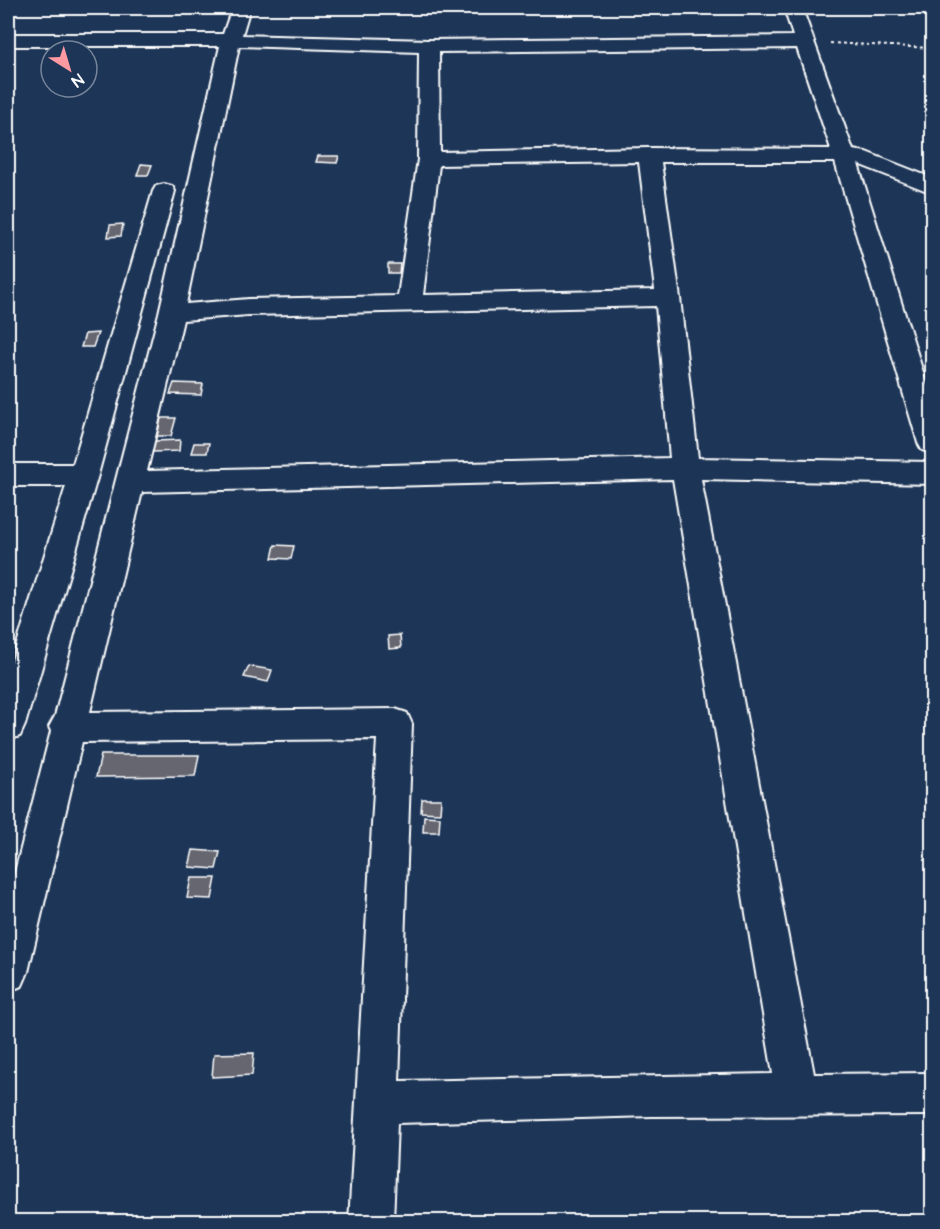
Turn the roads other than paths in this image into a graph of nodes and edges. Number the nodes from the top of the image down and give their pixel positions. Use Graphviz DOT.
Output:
graph roads {
  1 [pos="241,8"];
  2 [pos="793,8"];
  3 [pos="8,40"];
  4 [pos="231,40"];
  5 [pos="805,42"];
  6 [pos="429,46"];
  7 [pos="649,155"];
  8 [pos="844,156"];
  9 [pos="429,159"];
  10 [pos="933,186"];
  11 [pos="164,191"];
  12 [pos="668,298"];
  13 [pos="409,304"];
  14 [pos="172,313"];
  15 [pos="933,443"];
  16 [pos="685,468"];
  17 [pos="933,473"];
  18 [pos="8,475"];
  19 [pos="84,475"];
  20 [pos="129,482"];
  21 [pos="8,725"];
  22 [pos="66,727"];
  23 [pos="8,972"];
  24 [pos="797,1094"];
  25 [pos="933,1094"];
  26 [pos="377,1103"];
  27 [pos="371,1221"];
  1 -- 4 [label="street"];
  2 -- 5 [label="street"];
  3 -- 4 [label="street"];
  4 -- 6 [label="street"];
  4 -- 14 [label="street"];
  5 -- 6 [label="street"];
  5 -- 8 [label="street"];
  6 -- 9 [label="street"];
  7 -- 8 [label="street"];
  7 -- 9 [label="street"];
  7 -- 12 [label="street"];
  8 -- 10 [label="street"];
  8 -- 15 [label="street"];
  9 -- 13 [label="street"];
  11 -- 19 [label="street"];
  12 -- 13 [label="street"];
  12 -- 16 [label="street"];
  13 -- 14 [label="street"];
  14 -- 20 [label="street"];
  16 -- 17 [label="street"];
  16 -- 20 [label="street"];
  16 -- 24 [label="street"];
  18 -- 19 [label="street"];
  19 -- 21 [label="street"];
  20 -- 22 [label="street"];
  22 -- 23 [label="street"];
  22 -- 26 [label="street"];
  24 -- 25 [label="street"];
  24 -- 26 [label="street"];
  26 -- 27 [label="street"];
}
